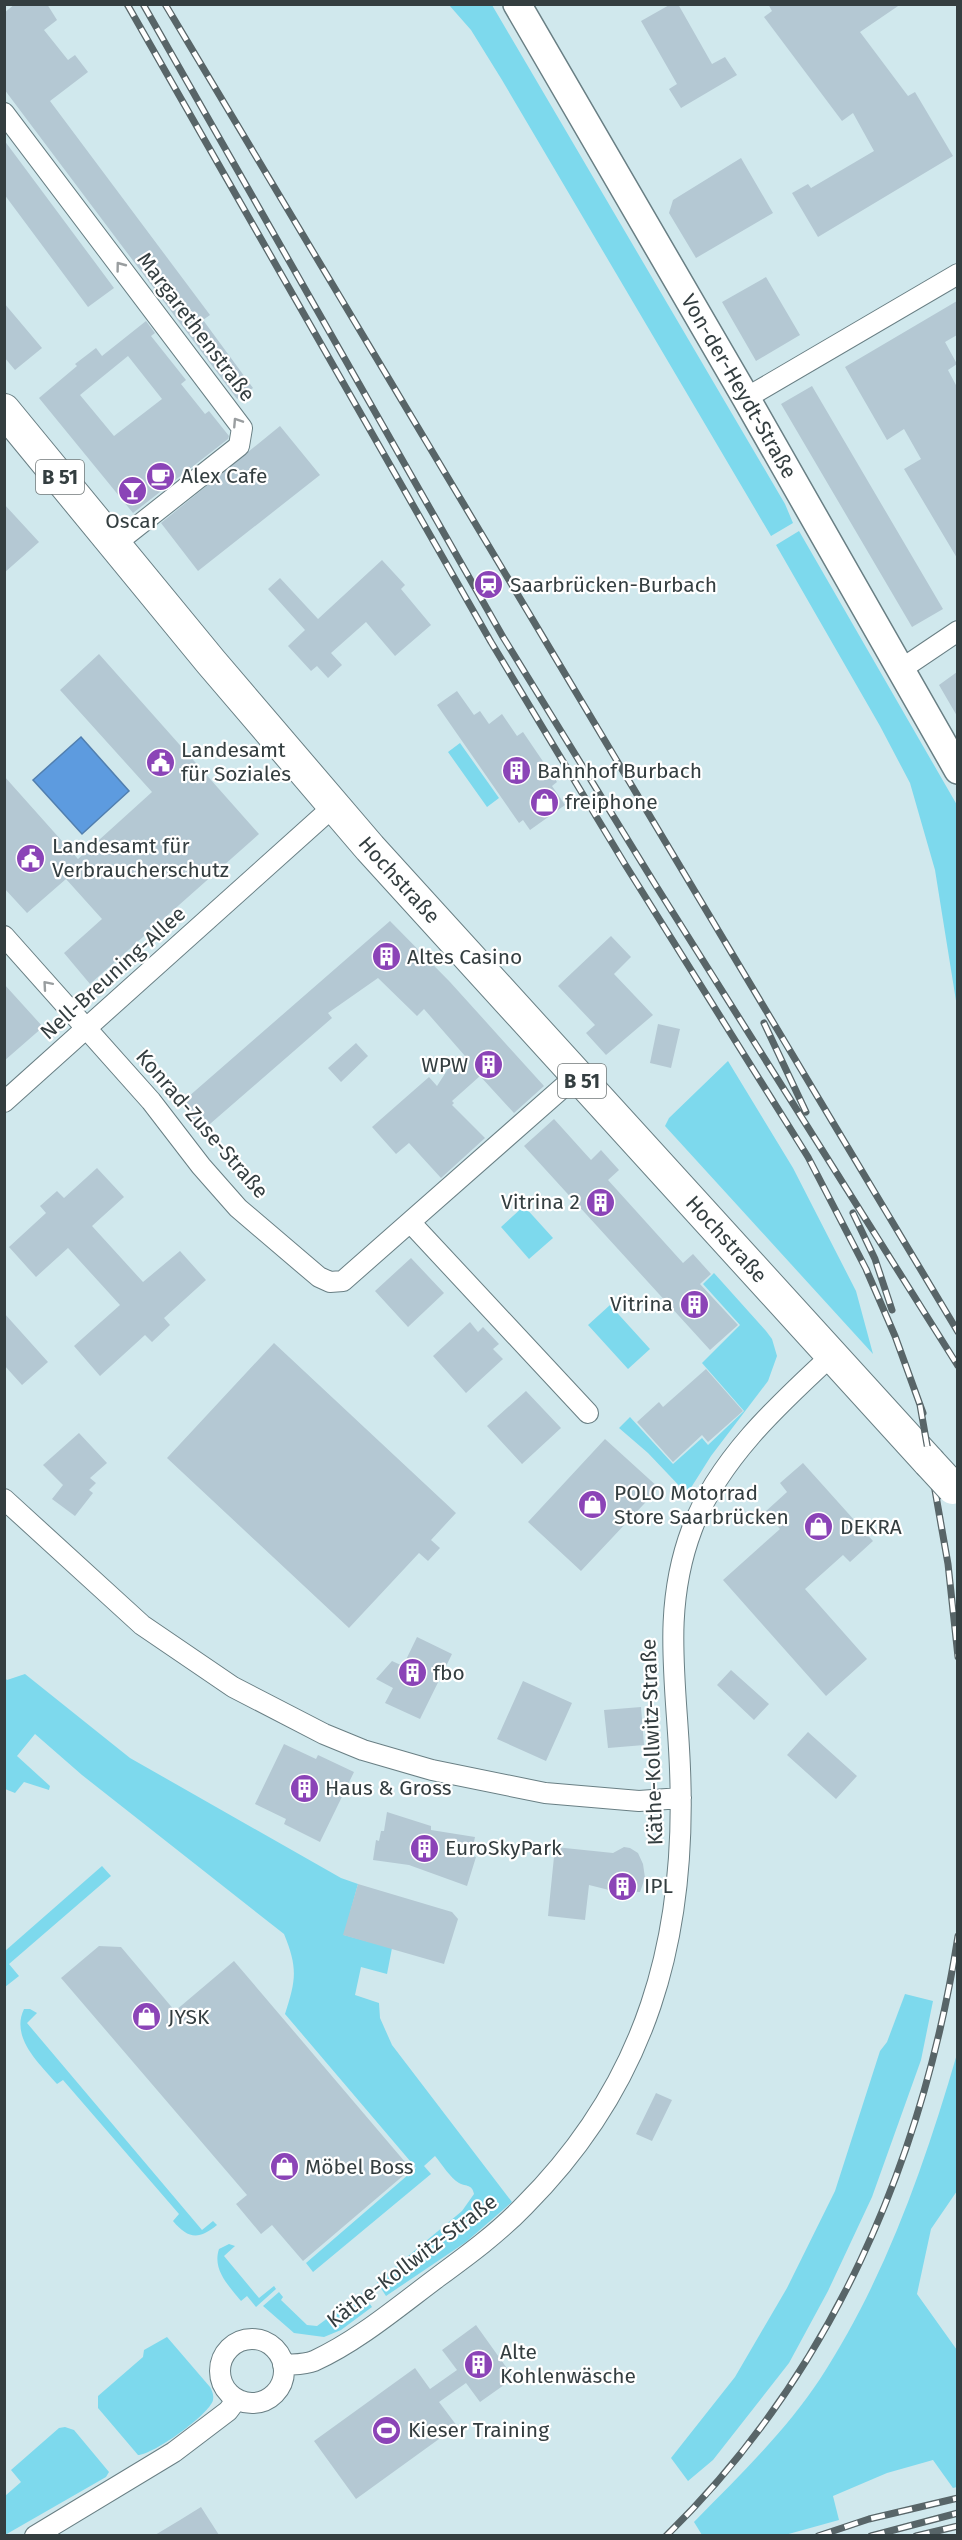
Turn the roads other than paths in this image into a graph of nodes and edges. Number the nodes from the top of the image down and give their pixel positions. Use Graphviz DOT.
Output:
graph roads {
  1 [pos="517,4"];
  2 [pos="4,113"];
  3 [pos="957,274"];
  4 [pos="746,398"];
  5 [pos="4,410"];
  6 [pos="115,544"];
  7 [pos="957,631"];
  8 [pos="900,670"];
  9 [pos="957,770"];
  10 [pos="334,806"];
  11 [pos="4,936"];
  12 [pos="86,1028"];
  13 [pos="576,1075"];
  14 [pos="4,1102"];
  15 [pos="410,1222"];
  16 [pos="831,1356"];
  17 [pos="588,1413"];
  18 [pos="955,1490"];
  19 [pos="4,1498"];
  20 [pos="681,1798"];
  21 [pos="283,2364"];
  22 [pos="237,2399"];
  23 [pos="35,2535"];
  1 -- 4 [label="main road, Von-der-Heydt-Straße"];
  6 -- 2 [label="street, Margarethenstraße, one-way"];
  3 -- 4 [label="street"];
  4 -- 8 [label="main road, Von-der-Heydt-Straße"];
  5 -- 6 [label="main road, Hochstraße / B 51"];
  6 -- 10 [label="main road, Hochstraße / B 51"];
  7 -- 8 [label="street"];
  8 -- 9 [label="main road, Von-der-Heydt-Straße"];
  10 -- 12 [label="street, Nell-Breuning-Allee"];
  10 -- 13 [label="main road, Hochstraße / B 51"];
  12 -- 11 [label="street, Konrad-Zuse-Straße, one-way"];
  12 -- 14 [label="street, Nell-Breuning-Allee"];
  12 -- 15 [label="street, Konrad-Zuse-Straße"];
  13 -- 15 [label="street, Konrad-Zuse-Straße"];
  13 -- 16 [label="main road, Hochstraße / B 51"];
  15 -- 17 [label="street"];
  16 -- 18 [label="main road, Hochstraße / B 51, bridge"];
  16 -- 20 [label="street, Käthe-Kollwitz-Straße"];
  19 -- 20 [label="street"];
  20 -- 21 [label="street, Käthe-Kollwitz-Straße"];
  21 -- 22 [label="street"];
  21 -- 22 [label="street"];
  22 -- 23 [label="street"];
}
